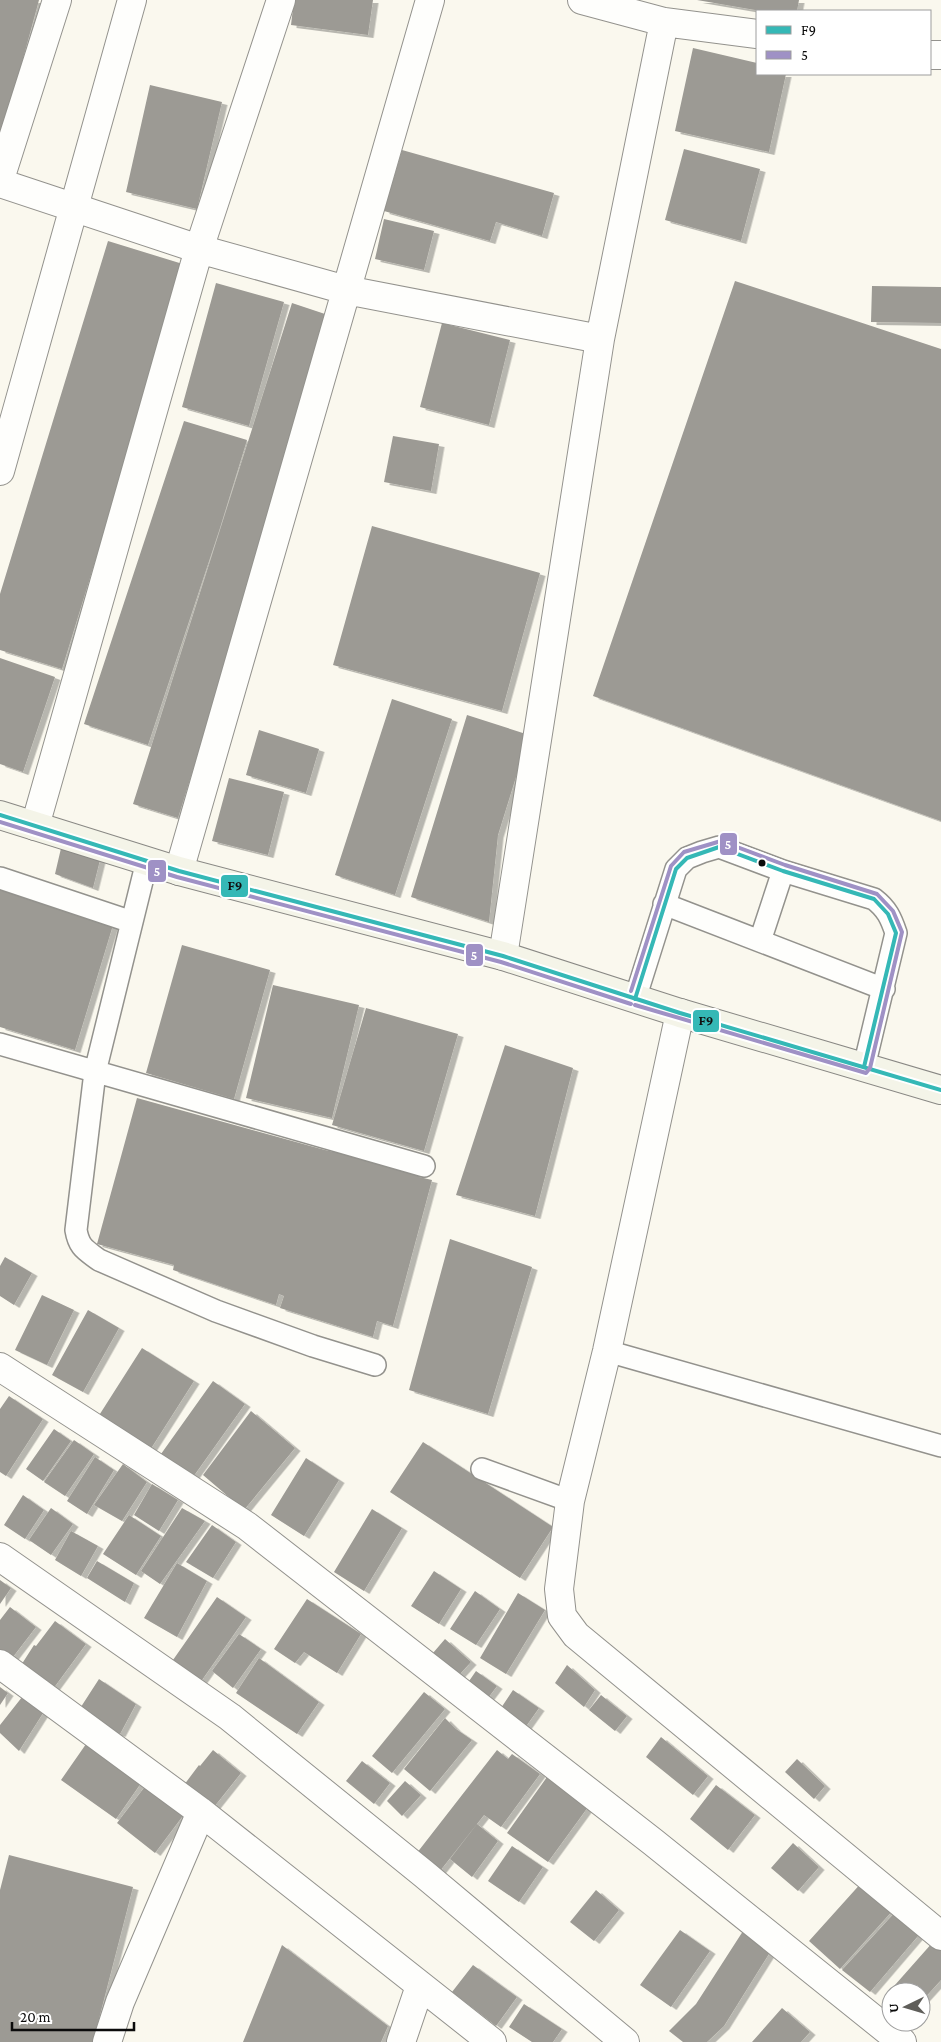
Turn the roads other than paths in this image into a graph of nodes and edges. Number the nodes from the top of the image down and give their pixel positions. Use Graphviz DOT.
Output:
graph roads {
  1 [pos="57,0"];
  2 [pos="132,0"];
  3 [pos="281,0"];
  4 [pos="430,0"];
  5 [pos="582,0"];
  6 [pos="664,22"];
  7 [pos="756,34"];
  8 [pos="0,181"];
  9 [pos="74,206"];
  10 [pos="199,249"];
  11 [pos="346,290"];
  12 [pos="600,339"];
  13 [pos="0,471"];
  14 [pos="0,815"];
  15 [pos="35,826"];
  16 [pos="148,861"];
  17 [pos="179,871"];
  18 [pos="784,871"];
  19 [pos="0,878"];
  20 [pos="664,904"];
  21 [pos="132,922"];
  22 [pos="760,941"];
  23 [pos="503,956"];
  24 [pos="884,989"];
  25 [pos="636,998"];
  26 [pos="680,1013"];
  27 [pos="0,1044"];
  28 [pos="864,1067"];
  29 [pos="94,1072"];
  30 [pos="941,1090"];
  31 [pos="424,1166"];
  32 [pos="606,1351"];
  33 [pos="374,1365"];
  34 [pos="0,1366"];
  35 [pos="941,1446"];
  36 [pos="482,1468"];
  37 [pos="570,1501"];
  38 [pos="0,1557"];
  39 [pos="0,1664"];
  40 [pos="201,1812"];
  41 [pos="941,1936"];
  42 [pos="420,1986"];
  43 [pos="107,2042"];
  44 [pos="401,2042"];
  45 [pos="492,2042"];
  46 [pos="625,2042"];
  47 [pos="902,2042"];
  1 -- 8 [label="street"];
  2 -- 9 [label="street"];
  3 -- 10 [label="street"];
  4 -- 11 [label="street"];
  5 -- 6 [label="street"];
  6 -- 7 [label="street"];
  6 -- 12 [label="street"];
  8 -- 9 [label="street"];
  9 -- 10 [label="street"];
  9 -- 13 [label="street"];
  10 -- 11 [label="street"];
  10 -- 15 [label="street"];
  11 -- 12 [label="street"];
  11 -- 17 [label="street"];
  12 -- 23 [label="street"];
  14 -- 15 [label="street"];
  15 -- 16 [label="street"];
  16 -- 17 [label="street"];
  16 -- 21 [label="lane"];
  17 -- 23 [label="street"];
  18 -- 20 [label="lane"];
  18 -- 22 [label="lane"];
  18 -- 24 [label="lane"];
  19 -- 21 [label="lane"];
  20 -- 22 [label="lane"];
  20 -- 25 [label="lane"];
  21 -- 29 [label="lane"];
  22 -- 24 [label="lane"];
  23 -- 25 [label="street"];
  24 -- 28 [label="lane"];
  25 -- 26 [label="street"];
  26 -- 28 [label="street"];
  26 -- 32 [label="street"];
  27 -- 29 [label="lane"];
  28 -- 30 [label="street"];
  29 -- 31 [label="lane"];
  29 -- 33 [label="lane"];
  32 -- 35 [label="lane"];
  32 -- 37 [label="street"];
  34 -- 47 [label="street"];
  36 -- 37 [label="lane"];
  37 -- 41 [label="street"];
  38 -- 46 [label="street"];
  39 -- 40 [label="street"];
  40 -- 42 [label="street"];
  40 -- 43 [label="street"];
  42 -- 44 [label="street"];
  42 -- 45 [label="street"];
}
